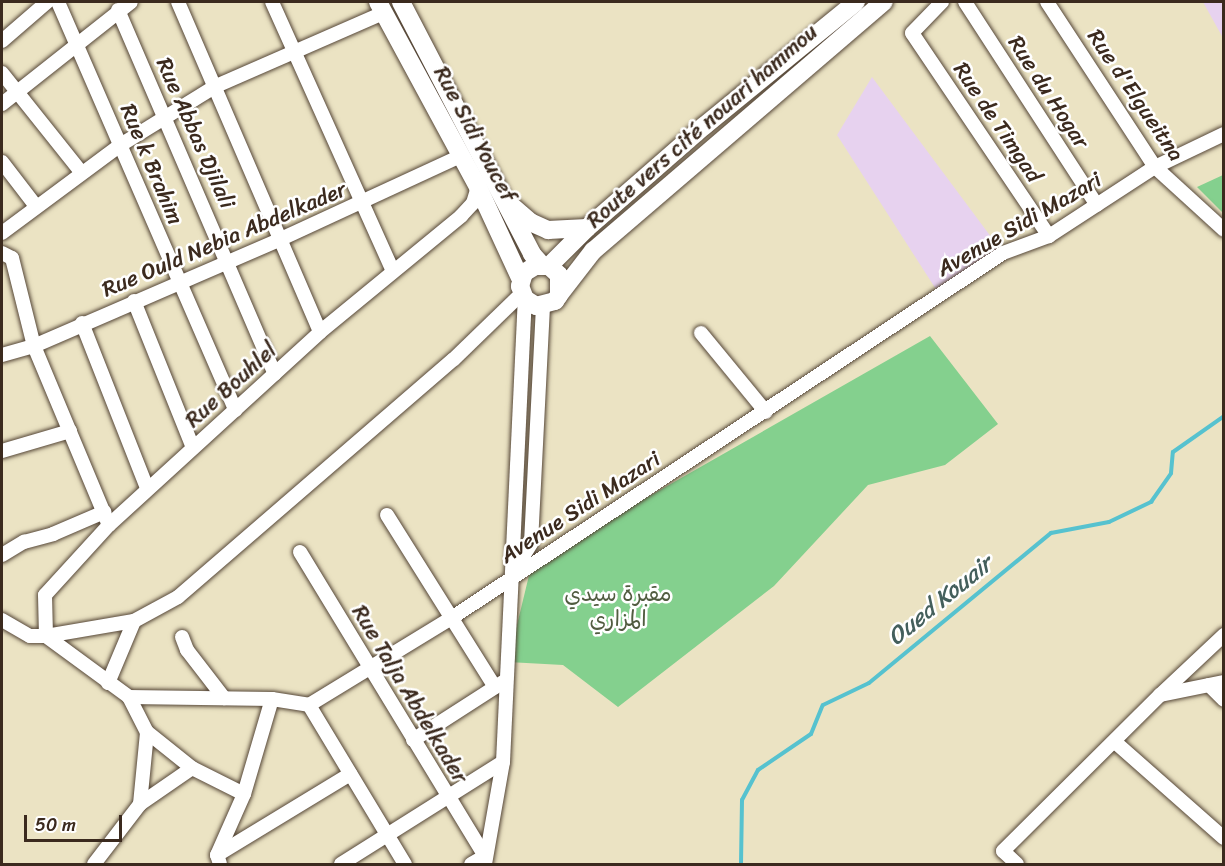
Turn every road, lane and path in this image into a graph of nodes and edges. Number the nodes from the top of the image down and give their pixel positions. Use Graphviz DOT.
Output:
graph roads {
  1 [pos="47,2"];
  2 [pos="58,2"];
  3 [pos="130,2"];
  4 [pos="178,2"];
  5 [pos="272,2"];
  6 [pos="401,2"];
  7 [pos="856,2"];
  8 [pos="884,2"];
  9 [pos="942,2"];
  10 [pos="965,2"];
  11 [pos="1047,2"];
  12 [pos="380,7"];
  13 [pos="118,10"];
  14 [pos="2,41"];
  15 [pos="77,44"];
  16 [pos="295,51"];
  17 [pos="2,73"];
  18 [pos="216,86"];
  19 [pos="18,91"];
  20 [pos="2,104"];
  21 [pos="166,117"];
  22 [pos="1224,134"];
  23 [pos="122,144"];
  24 [pos="461,156"];
  25 [pos="2,162"];
  26 [pos="1155,167"];
  27 [pos="81,172"];
  28 [pos="478,187"];
  29 [pos="502,196"];
  30 [pos="364,202"];
  31 [pos="35,205"];
  32 [pos="1097,205"];
  33 [pos="587,228"];
  34 [pos="1224,230"];
  35 [pos="2,233"];
  36 [pos="1048,236"];
  37 [pos="282,239"];
  38 [pos="2,253"];
  39 [pos="229,262"];
  40 [pos="546,266"];
  41 [pos="393,272"];
  42 [pos="179,280"];
  43 [pos="523,290"];
  44 [pos="559,295"];
  45 [pos="134,301"];
  46 [pos="543,306"];
  47 [pos="82,323"];
  48 [pos="320,333"];
  49 [pos="701,333"];
  50 [pos="34,346"];
  51 [pos="2,355"];
  52 [pos="275,374"];
  53 [pos="235,410"];
  54 [pos="765,412"];
  55 [pos="70,431"];
  56 [pos="193,448"];
  57 [pos="2,451"];
  58 [pos="147,488"];
  59 [pos="387,516"];
  60 [pos="106,518"];
  61 [pos="300,552"];
  62 [pos="2,555"];
  63 [pos="511,576"];
  64 [pos="450,619"];
  65 [pos="2,620"];
  66 [pos="134,621"];
  67 [pos="1224,635"];
  68 [pos="46,636"];
  69 [pos="183,637"];
  70 [pos="370,669"];
  71 [pos="1224,682"];
  72 [pos="501,683"];
  73 [pos="108,684"];
  74 [pos="1209,685"];
  75 [pos="1160,695"];
  76 [pos="129,697"];
  77 [pos="224,698"];
  78 [pos="272,699"];
  79 [pos="1224,700"];
  80 [pos="309,705"];
  81 [pos="147,732"];
  82 [pos="413,740"];
  83 [pos="1114,742"];
  84 [pos="503,762"];
  85 [pos="192,768"];
  86 [pos="350,774"];
  87 [pos="244,794"];
  88 [pos="448,798"];
  89 [pos="140,804"];
  90 [pos="386,836"];
  91 [pos="1224,838"];
  92 [pos="219,860"];
  93 [pos="485,860"];
  94 [pos="94,864"];
  95 [pos="341,864"];
  96 [pos="405,864"];
  97 [pos="471,864"];
  98 [pos="1017,864"];
  1 -- 14 [label="street"];
  2 -- 15 [label="street, Rue k Brahim"];
  3 -- 13 [label="street"];
  4 -- 18 [label="street"];
  5 -- 16 [label="street"];
  6 -- 29 [label="main road"];
  7 -- 33 [label="main road, Route vers cité nouari hammou"];
  8 -- 44 [label="main road, Route vers cité nouari hammou"];
  9 -- 36 [label="street, Rue de Timgad"];
  10 -- 32 [label="street, Rue du Hogar"];
  11 -- 26 [label="street, Rue d'Elgueitna"];
  12 -- 16 [label="street"];
  12 -- 24 [label="main road, Rue Sidi Youcef"];
  13 -- 15 [label="street"];
  13 -- 21 [label="street, Rue Abbas Djilali"];
  15 -- 19 [label="street"];
  15 -- 23 [label="street, Rue k Brahim"];
  16 -- 18 [label="street"];
  16 -- 30 [label="street"];
  17 -- 19 [label="street"];
  18 -- 21 [label="street"];
  18 -- 37 [label="street"];
  19 -- 20 [label="street"];
  19 -- 27 [label="street"];
  21 -- 23 [label="street"];
  21 -- 39 [label="street, Rue Abbas Djilali"];
  22 -- 26 [label="street, Avenue Sidi Mazari"];
  23 -- 27 [label="street"];
  23 -- 42 [label="street, Rue k Brahim"];
  24 -- 28 [label="main road, Rue Sidi Youcef"];
  24 -- 30 [label="street, Rue Ould Nebia Abdelkader"];
  25 -- 31 [label="street"];
  26 -- 32 [label="street, Avenue Sidi Mazari"];
  26 -- 34 [label="street, Rue d'Elgueitna"];
  27 -- 31 [label="street"];
  28 -- 41 [label="street, Rue Bouhlel"];
  28 -- 43 [label="main road, Rue Sidi Youcef"];
  29 -- 33 [label="main road"];
  29 -- 40 [label="main road"];
  30 -- 37 [label="street, Rue Ould Nebia Abdelkader"];
  30 -- 41 [label="street"];
  31 -- 35 [label="street"];
  32 -- 36 [label="street, Avenue Sidi Mazari"];
  33 -- 40 [label="main road, Route vers cité nouari hammou"];
  36 -- 54 [label="street, Avenue Sidi Mazari"];
  37 -- 39 [label="street, Rue Ould Nebia Abdelkader"];
  37 -- 48 [label="street"];
  38 -- 50 [label="street"];
  39 -- 42 [label="street, Rue Ould Nebia Abdelkader"];
  39 -- 52 [label="street, Rue Abbas Djilali"];
  40 -- 43 [label="main road"];
  40 -- 44 [label="main road"];
  41 -- 48 [label="street, Rue Bouhlel"];
  42 -- 45 [label="street, Rue Ould Nebia Abdelkader"];
  42 -- 53 [label="street, Rue k Brahim"];
  43 -- 46 [label="main road"];
  43 -- 63 [label="street"];
  43 -- 66 [label="street"];
  44 -- 46 [label="main road"];
  45 -- 47 [label="street, Rue Ould Nebia Abdelkader"];
  45 -- 56 [label="street"];
  46 -- 63 [label="street"];
  47 -- 50 [label="street, Rue Ould Nebia Abdelkader"];
  47 -- 58 [label="street"];
  48 -- 52 [label="street, Rue Bouhlel"];
  49 -- 54 [label="street"];
  50 -- 51 [label="street, Rue Ould Nebia Abdelkader"];
  50 -- 55 [label="street"];
  52 -- 53 [label="street, Rue Bouhlel"];
  53 -- 56 [label="street, Rue Bouhlel"];
  54 -- 63 [label="street, Avenue Sidi Mazari"];
  55 -- 57 [label="street"];
  55 -- 60 [label="street"];
  56 -- 58 [label="street, Rue Bouhlel"];
  58 -- 60 [label="street, Rue Bouhlel"];
  59 -- 64 [label="street"];
  60 -- 62 [label="street"];
  60 -- 68 [label="street, Rue Bouhlel"];
  61 -- 70 [label="street, Rue Talja Abdelkader"];
  63 -- 64 [label="street, Avenue Sidi Mazari"];
  63 -- 72 [label="street"];
  64 -- 70 [label="street, Avenue Sidi Mazari"];
  64 -- 72 [label="street"];
  65 -- 68 [label="street"];
  66 -- 68 [label="street"];
  66 -- 73 [label="street"];
  67 -- 75 [label="street"];
  68 -- 73 [label="street"];
  69 -- 77 [label="street"];
  70 -- 80 [label="street, Avenue Sidi Mazari"];
  70 -- 82 [label="street, Rue Talja Abdelkader"];
  71 -- 74 [label="street"];
  72 -- 82 [label="street"];
  72 -- 84 [label="street"];
  73 -- 76 [label="street"];
  74 -- 75 [label="street"];
  74 -- 79 [label="street"];
  75 -- 83 [label="street"];
  76 -- 77 [label="street"];
  76 -- 81 [label="street"];
  77 -- 78 [label="street"];
  78 -- 80 [label="street"];
  78 -- 87 [label="street"];
  80 -- 86 [label="street"];
  81 -- 85 [label="street"];
  81 -- 89 [label="street"];
  82 -- 88 [label="street, Rue Talja Abdelkader"];
  83 -- 91 [label="street"];
  83 -- 98 [label="street"];
  84 -- 88 [label="street"];
  84 -- 93 [label="street"];
  85 -- 87 [label="street"];
  85 -- 89 [label="street"];
  86 -- 90 [label="street"];
  86 -- 92 [label="street"];
  87 -- 92 [label="street"];
  88 -- 90 [label="street"];
  88 -- 93 [label="street, Rue Talja Abdelkader"];
  89 -- 94 [label="street"];
  90 -- 95 [label="street"];
  90 -- 96 [label="street"];
  93 -- 97 [label="street"];
}
